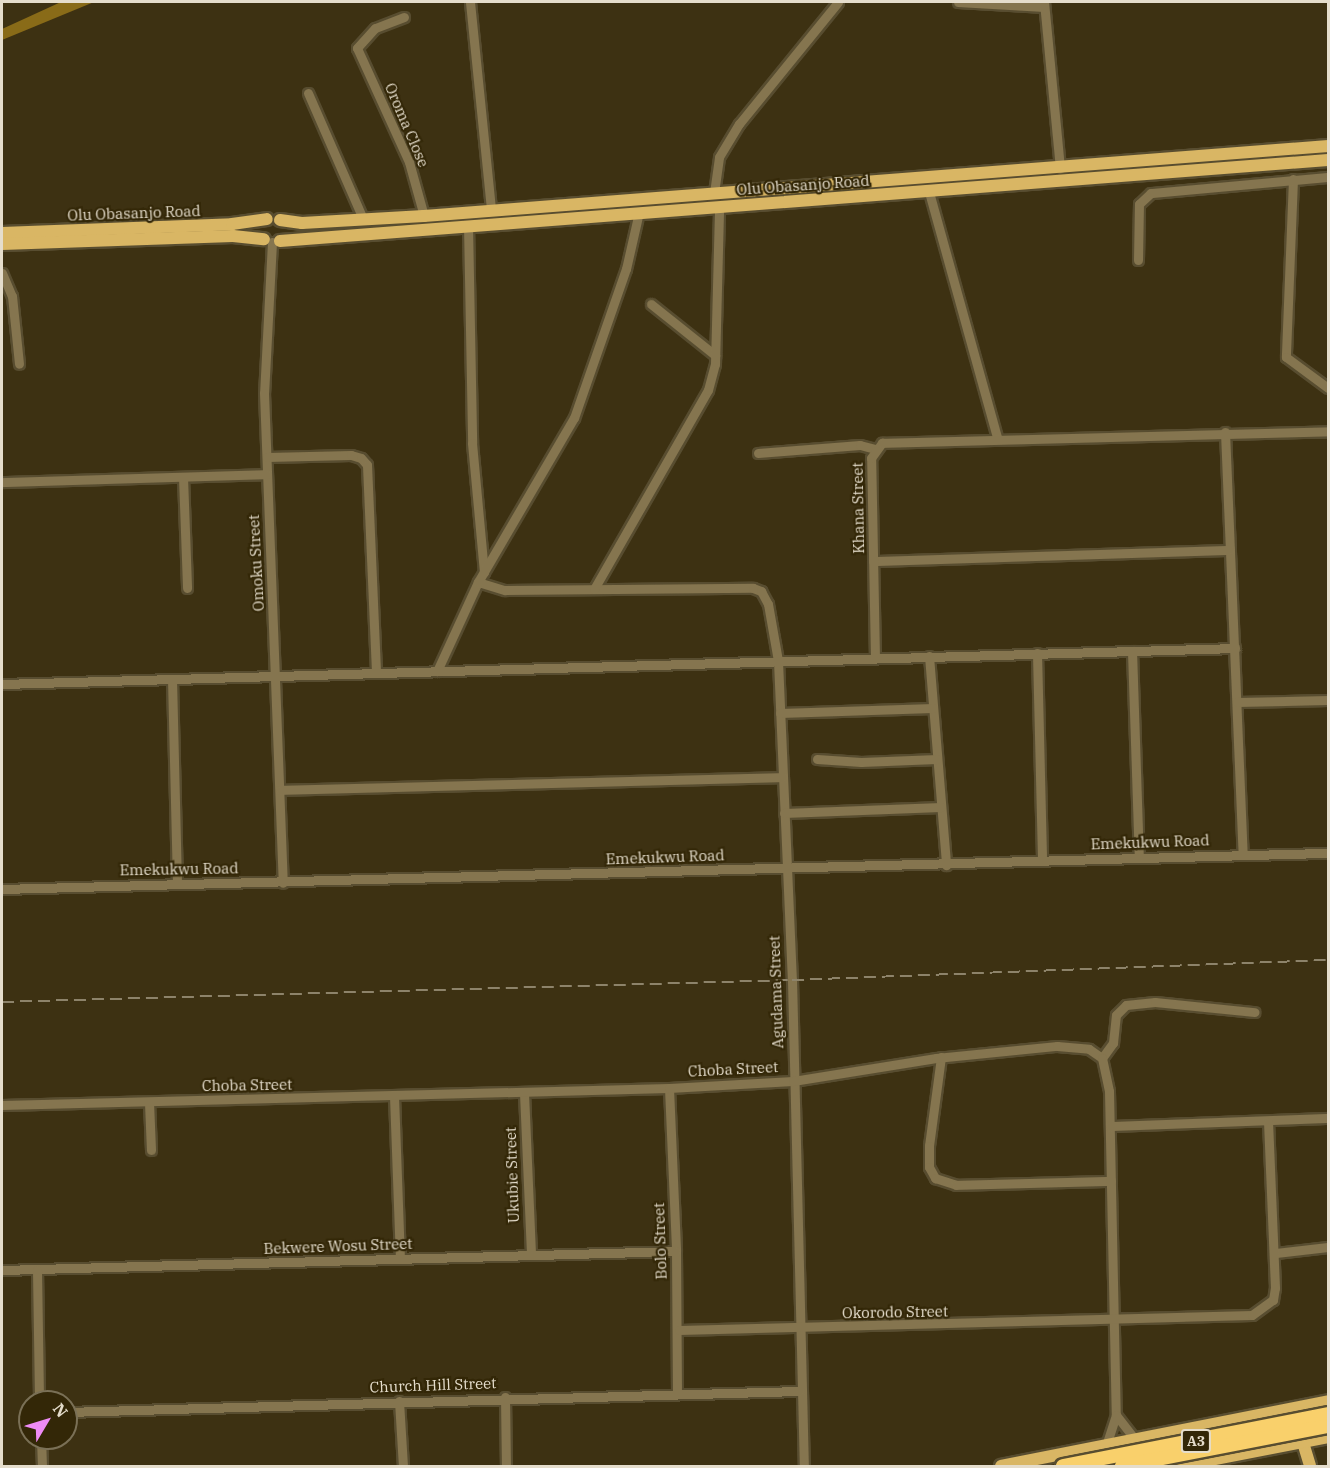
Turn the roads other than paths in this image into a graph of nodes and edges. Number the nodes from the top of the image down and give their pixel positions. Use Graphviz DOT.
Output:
graph roads {
  1 [pos="470,2"];
  2 [pos="838,2"];
  3 [pos="958,2"];
  4 [pos="1044,4"];
  5 [pos="404,17"];
  6 [pos="308,93"];
  7 [pos="1329,146"];
  8 [pos="1329,160"];
  9 [pos="1060,168"];
  10 [pos="1329,177"];
  11 [pos="1293,179"];
  12 [pos="929,192"];
  13 [pos="714,193"];
  14 [pos="719,206"];
  15 [pos="491,210"];
  16 [pos="639,212"];
  17 [pos="424,216"];
  18 [pos="267,219"];
  19 [pos="363,219"];
  20 [pos="280,220"];
  21 [pos="468,225"];
  22 [pos="2,233"];
  23 [pos="272,241"];
  24 [pos="2,244"];
  25 [pos="1138,260"];
  26 [pos="2,273"];
  27 [pos="651,304"];
  28 [pos="715,355"];
  29 [pos="19,364"];
  30 [pos="1329,388"];
  31 [pos="1329,431"];
  32 [pos="1225,432"];
  33 [pos="997,438"];
  34 [pos="875,448"];
  35 [pos="758,453"];
  36 [pos="267,457"];
  37 [pos="267,474"];
  38 [pos="183,477"];
  39 [pos="2,482"];
  40 [pos="1230,550"];
  41 [pos="873,561"];
  42 [pos="483,572"];
  43 [pos="478,582"];
  44 [pos="187,588"];
  45 [pos="594,589"];
  46 [pos="1235,648"];
  47 [pos="1132,651"];
  48 [pos="1037,653"];
  49 [pos="929,656"];
  50 [pos="875,658"];
  51 [pos="778,661"];
  52 [pos="437,671"];
  53 [pos="376,673"];
  54 [pos="276,676"];
  55 [pos="172,679"];
  56 [pos="2,684"];
  57 [pos="1329,699"];
  58 [pos="1237,702"];
  59 [pos="933,708"];
  60 [pos="780,713"];
  61 [pos="817,759"];
  62 [pos="937,759"];
  63 [pos="783,777"];
  64 [pos="280,790"];
  65 [pos="941,807"];
  66 [pos="784,813"];
  67 [pos="1329,853"];
  68 [pos="1243,854"];
  69 [pos="1139,858"];
  70 [pos="1042,861"];
  71 [pos="946,865"];
  72 [pos="786,868"];
  73 [pos="283,883"];
  74 [pos="177,884"];
  75 [pos="2,889"];
  76 [pos="1254,1012"];
  77 [pos="941,1057"];
  78 [pos="1102,1058"];
  79 [pos="793,1081"];
  80 [pos="669,1088"];
  81 [pos="524,1093"];
  82 [pos="394,1096"];
  83 [pos="149,1102"];
  84 [pos="2,1105"];
  85 [pos="1329,1119"];
  86 [pos="1268,1122"];
  87 [pos="1110,1126"];
  88 [pos="151,1150"];
  89 [pos="1111,1180"];
  90 [pos="1329,1247"];
  91 [pos="676,1251"];
  92 [pos="1276,1253"];
  93 [pos="531,1255"];
  94 [pos="400,1259"];
  95 [pos="37,1269"];
  96 [pos="2,1270"];
  97 [pos="1113,1322"];
  98 [pos="679,1330"];
  99 [pos="798,1330"];
  100 [pos="39,1390"];
  101 [pos="800,1391"];
  102 [pos="677,1393"];
  103 [pos="505,1397"];
  104 [pos="399,1401"];
  105 [pos="1329,1401"];
  106 [pos="1295,1408"];
  107 [pos="78,1412"];
  108 [pos="1329,1414"];
  109 [pos="1116,1415"];
  110 [pos="1202,1425"];
  111 [pos="1329,1426"];
  112 [pos="1329,1437"];
  113 [pos="1135,1439"];
  114 [pos="1303,1442"];
  115 [pos="1106,1445"];
  116 [pos="41,1450"];
  117 [pos="1210,1460"];
  118 [pos="42,1467"];
  119 [pos="403,1467"];
  120 [pos="506,1467"];
  121 [pos="804,1467"];
  122 [pos="1000,1467"];
  123 [pos="1063,1467"];
  124 [pos="1122,1467"];
  125 [pos="1179,1467"];
  126 [pos="1230,1467"];
  127 [pos="1310,1467"];
  1 -- 15 [label="street"];
  2 -- 13 [label="street"];
  3 -- 4 [label="street"];
  4 -- 9 [label="street"];
  5 -- 17 [label="street, Oroma Close"];
  6 -- 19 [label="street"];
  7 -- 9 [label="main road, Olu Obasanjo Road"];
  8 -- 12 [label="main road, Olu Obasanjo Road"];
  9 -- 13 [label="main road, Olu Obasanjo Road"];
  10 -- 11 [label="street"];
  11 -- 25 [label="street"];
  11 -- 30 [label="street"];
  12 -- 14 [label="main road, Olu Obasanjo Road"];
  12 -- 33 [label="street"];
  13 -- 15 [label="main road, Olu Obasanjo Road"];
  14 -- 16 [label="main road, Olu Obasanjo Road"];
  14 -- 28 [label="street"];
  15 -- 17 [label="main road, Olu Obasanjo Road"];
  16 -- 21 [label="main road, Olu Obasanjo Road"];
  16 -- 42 [label="street"];
  17 -- 19 [label="main road, Olu Obasanjo Road"];
  18 -- 20 [label="main road, Olu Obasanjo Road"];
  18 -- 22 [label="main road, Olu Obasanjo Road"];
  18 -- 23 [label="main road"];
  19 -- 20 [label="main road, Olu Obasanjo Road"];
  20 -- 23 [label="main road"];
  21 -- 23 [label="main road, Olu Obasanjo Road"];
  21 -- 42 [label="street"];
  23 -- 24 [label="main road, Olu Obasanjo Road"];
  23 -- 36 [label="street, Omoku Street"];
  26 -- 29 [label="street"];
  27 -- 28 [label="street"];
  28 -- 45 [label="street"];
  31 -- 32 [label="street, Khana Street"];
  32 -- 33 [label="street, Khana Street"];
  32 -- 40 [label="street"];
  33 -- 34 [label="street, Khana Street"];
  34 -- 35 [label="street"];
  34 -- 41 [label="street, Khana Street"];
  36 -- 37 [label="street, Omoku Street"];
  36 -- 53 [label="street"];
  37 -- 38 [label="street"];
  37 -- 54 [label="street, Omoku Street"];
  38 -- 39 [label="street"];
  38 -- 44 [label="street"];
  40 -- 41 [label="street"];
  40 -- 46 [label="street"];
  41 -- 50 [label="street, Khana Street"];
  42 -- 43 [label="street"];
  43 -- 45 [label="street"];
  43 -- 52 [label="street"];
  45 -- 51 [label="street, Agudama Street"];
  46 -- 47 [label="street"];
  46 -- 58 [label="street"];
  47 -- 48 [label="street"];
  47 -- 69 [label="street"];
  48 -- 49 [label="street"];
  48 -- 70 [label="street"];
  49 -- 50 [label="street"];
  49 -- 59 [label="street"];
  50 -- 51 [label="street"];
  51 -- 52 [label="street"];
  51 -- 60 [label="street, Agudama Street"];
  52 -- 53 [label="street"];
  53 -- 54 [label="street"];
  54 -- 55 [label="street"];
  54 -- 64 [label="street, Omoku Street"];
  55 -- 56 [label="street"];
  55 -- 74 [label="street"];
  57 -- 58 [label="street"];
  58 -- 68 [label="street"];
  59 -- 60 [label="street"];
  59 -- 62 [label="street"];
  60 -- 63 [label="street, Agudama Street"];
  61 -- 62 [label="street"];
  62 -- 65 [label="street"];
  63 -- 64 [label="street"];
  63 -- 66 [label="street, Agudama Street"];
  64 -- 73 [label="street, Omoku Street"];
  65 -- 66 [label="street"];
  65 -- 71 [label="street"];
  66 -- 72 [label="street, Agudama Street"];
  67 -- 68 [label="street, Emekukwu Road"];
  68 -- 69 [label="street, Emekukwu Road"];
  69 -- 70 [label="street, Emekukwu Road"];
  70 -- 71 [label="street, Emekukwu Road"];
  71 -- 72 [label="street, Emekukwu Road"];
  72 -- 73 [label="street, Emekukwu Road"];
  72 -- 79 [label="street, Agudama Street"];
  73 -- 74 [label="street, Emekukwu Road"];
  74 -- 75 [label="street, Emekukwu Road"];
  76 -- 78 [label="street"];
  77 -- 78 [label="street, Choba Street"];
  77 -- 79 [label="street, Choba Street"];
  77 -- 89 [label="street"];
  78 -- 87 [label="street"];
  79 -- 80 [label="street, Choba Street"];
  79 -- 99 [label="street, Agudama Street"];
  80 -- 81 [label="street, Choba Street"];
  80 -- 91 [label="street, Bolo Street"];
  81 -- 82 [label="street, Choba Street"];
  81 -- 93 [label="street, Ukubie Street"];
  82 -- 83 [label="street, Choba Street"];
  82 -- 94 [label="street"];
  83 -- 84 [label="street, Choba Street"];
  83 -- 88 [label="street"];
  85 -- 86 [label="street"];
  86 -- 87 [label="street"];
  86 -- 92 [label="street"];
  87 -- 89 [label="street"];
  89 -- 97 [label="street"];
  90 -- 92 [label="street"];
  91 -- 93 [label="street, Bekwere Wosu Street"];
  91 -- 98 [label="street, Bolo Street"];
  92 -- 97 [label="street, Okorodo Street"];
  93 -- 94 [label="street, Bekwere Wosu Street"];
  94 -- 95 [label="street, Bekwere Wosu Street"];
  95 -- 96 [label="street, Bekwere Wosu Street"];
  95 -- 100 [label="street"];
  97 -- 99 [label="street, Okorodo Street"];
  97 -- 109 [label="street"];
  98 -- 99 [label="street, Okorodo Street"];
  98 -- 102 [label="street, Bolo Street"];
  99 -- 101 [label="street, Agudama Street"];
  101 -- 102 [label="street, Church Hill Street"];
  101 -- 121 [label="street, Agudama Street"];
  102 -- 103 [label="street, Church Hill Street"];
  103 -- 104 [label="street, Church Hill Street"];
  103 -- 120 [label="street"];
  104 -- 107 [label="street, Church Hill Street"];
  104 -- 119 [label="street"];
  105 -- 106 [label="main road"];
  106 -- 110 [label="main road"];
  106 -- 114 [label="main road"];
  108 -- 123 [label="highway, A3, bridge"];
  109 -- 113 [label="street"];
  109 -- 115 [label="street"];
  110 -- 113 [label="main road"];
  110 -- 117 [label="main road"];
  111 -- 124 [label="highway, A3, bridge"];
  112 -- 114 [label="main road"];
  113 -- 115 [label="main road"];
  114 -- 117 [label="main road"];
  114 -- 127 [label="main road"];
  115 -- 122 [label="main road"];
  116 -- 118 [label="street"];
  117 -- 125 [label="main road"];
  117 -- 126 [label="main road"];
}
